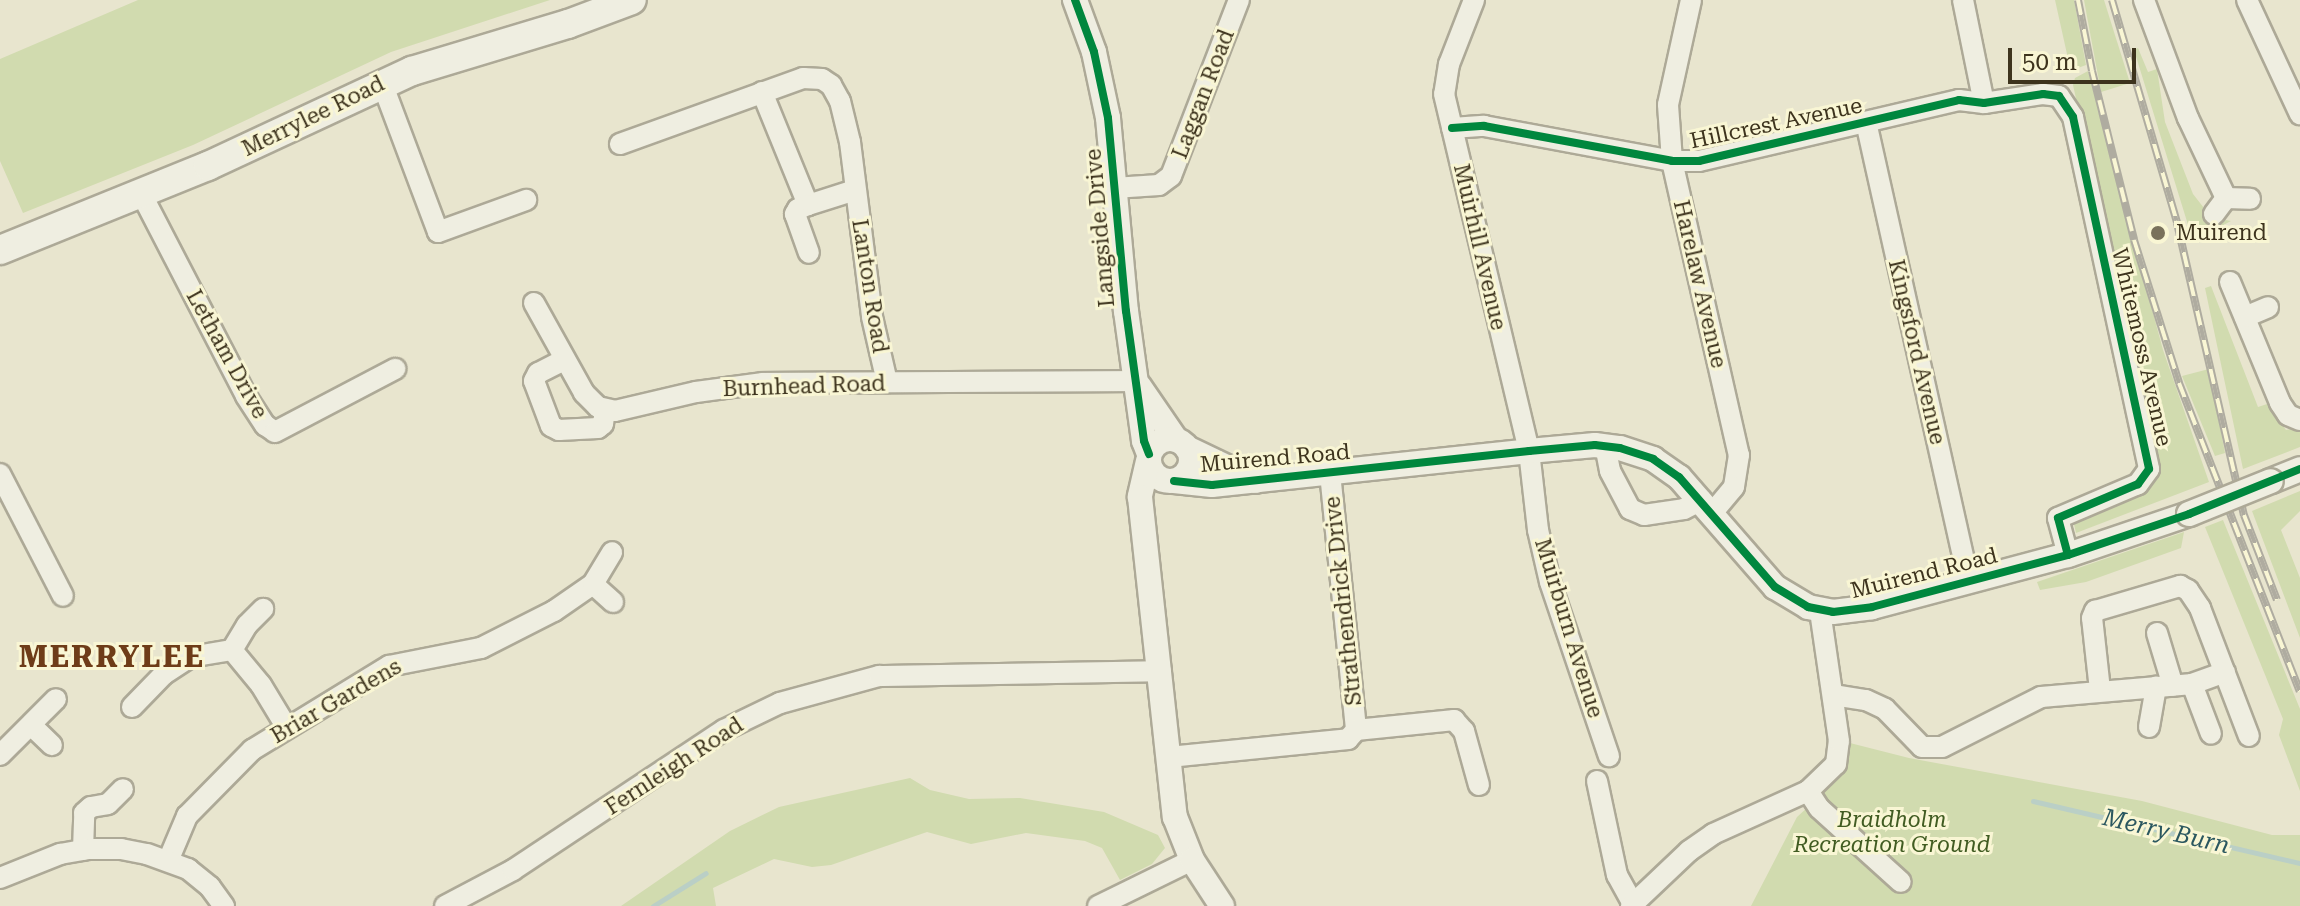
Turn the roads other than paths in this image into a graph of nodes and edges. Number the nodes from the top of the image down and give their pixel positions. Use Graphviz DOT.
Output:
graph roads {
  1 [pos="632,0"];
  2 [pos="1075,0"];
  3 [pos="1239,0"];
  4 [pos="1474,0"];
  5 [pos="1691,0"];
  6 [pos="1963,0"];
  7 [pos="2144,0"];
  8 [pos="2247,0"];
  9 [pos="382,83"];
  10 [pos="762,92"];
  11 [pos="2059,96"];
  12 [pos="1984,103"];
  13 [pos="2300,114"];
  14 [pos="1866,122"];
  15 [pos="1452,128"];
  16 [pos="620,144"];
  17 [pos="1672,161"];
  18 [pos="1114,188"];
  19 [pos="855,190"];
  20 [pos="142,195"];
  21 [pos="2250,199"];
  22 [pos="526,200"];
  23 [pos="808,205"];
  24 [pos="0,250"];
  25 [pos="809,253"];
  26 [pos="2230,282"];
  27 [pos="534,303"];
  28 [pos="2268,307"];
  29 [pos="2245,317"];
  30 [pos="564,360"];
  31 [pos="395,369"];
  32 [pos="1135,381"];
  33 [pos="887,382"];
  34 [pos="605,409"];
  35 [pos="2300,420"];
  36 [pos="1182,444"];
  37 [pos="1605,445"];
  38 [pos="1529,451"];
  39 [pos="1149,458"];
  40 [pos="2300,469"];
  41 [pos="1330,473"];
  42 [pos="0,474"];
  43 [pos="1170,481"];
  44 [pos="1258,482"];
  45 [pos="1707,506"];
  46 [pos="1145,525"];
  47 [pos="612,552"];
  48 [pos="2068,555"];
  49 [pos="1969,582"];
  50 [pos="593,584"];
  51 [pos="63,596"];
  52 [pos="613,602"];
  53 [pos="263,609"];
  54 [pos="1820,610"];
  55 [pos="2157,633"];
  56 [pos="232,650"];
  57 [pos="1161,671"];
  58 [pos="2225,672"];
  59 [pos="2174,686"];
  60 [pos="2100,690"];
  61 [pos="1833,695"];
  62 [pos="56,699"];
  63 [pos="132,707"];
  64 [pos="31,725"];
  65 [pos="2149,727"];
  66 [pos="287,728"];
  67 [pos="1356,730"];
  68 [pos="2211,734"];
  69 [pos="2249,736"];
  70 [pos="52,745"];
  71 [pos="0,755"];
  72 [pos="1609,756"];
  73 [pos="1169,757"];
  74 [pos="1597,781"];
  75 [pos="1479,785"];
  76 [pos="123,789"];
  77 [pos="1808,791"];
  78 [pos="83,850"];
  79 [pos="1192,860"];
  80 [pos="168,861"];
  81 [pos="0,878"];
  82 [pos="1901,882"];
  83 [pos="1632,905"];
  84 [pos="224,906"];
  85 [pos="445,906"];
  86 [pos="1098,906"];
  87 [pos="1222,906"];
  1 -- 9 [label="main road, Merrylee Road"];
  2 -- 18 [label="street, Langside Drive"];
  3 -- 18 [label="street, Laggan Road"];
  4 -- 15 [label="street, Muirhill Avenue"];
  5 -- 17 [label="street, Harelaw Avenue"];
  6 -- 12 [label="street"];
  7 -- 21 [label="street"];
  8 -- 13 [label="street"];
  9 -- 20 [label="main road, Merrylee Road"];
  9 -- 22 [label="street"];
  10 -- 16 [label="street, Lanton Road"];
  10 -- 19 [label="street, Lanton Road"];
  10 -- 23 [label="street"];
  11 -- 12 [label="street, Hillcrest Avenue"];
  11 -- 48 [label="street, Whitemoss Avenue"];
  12 -- 14 [label="street, Hillcrest Avenue"];
  14 -- 17 [label="street, Hillcrest Avenue"];
  14 -- 49 [label="street, Kingsford Avenue"];
  15 -- 17 [label="street, Hillcrest Avenue"];
  15 -- 38 [label="street, Muirhill Avenue"];
  17 -- 45 [label="street, Harelaw Avenue"];
  18 -- 32 [label="street, Langside Drive"];
  19 -- 23 [label="street, Lanton Road"];
  19 -- 33 [label="street, Lanton Road"];
  20 -- 24 [label="main road, Merrylee Road"];
  20 -- 31 [label="street, Letham Drive"];
  23 -- 25 [label="street"];
  26 -- 29 [label="street"];
  27 -- 30 [label="street"];
  28 -- 29 [label="street"];
  29 -- 35 [label="street"];
  30 -- 34 [label="street"];
  30 -- 34 [label="street"];
  32 -- 33 [label="street, Burnhead Road"];
  32 -- 36 [label="street, Langside Drive"];
  32 -- 39 [label="street, Langside Drive"];
  33 -- 34 [label="street, Burnhead Road"];
  36 -- 39 [label="street"];
  36 -- 43 [label="street, Langside Drive"];
  36 -- 44 [label="street, Muirend Road"];
  37 -- 38 [label="street, Muirend Road"];
  37 -- 45 [label="street, Muirend Road"];
  37 -- 45 [label="street"];
  38 -- 41 [label="street, Muirend Road"];
  38 -- 72 [label="street, Muirburn Avenue"];
  39 -- 43 [label="street, Langside Drive"];
  39 -- 46 [label="street, Langside Drive"];
  40 -- 48 [label="street, Muirend Road, bridge"];
  41 -- 44 [label="street, Muirend Road"];
  41 -- 67 [label="street, Strathendrick Drive"];
  42 -- 51 [label="street"];
  43 -- 44 [label="street, Muirend Road"];
  43 -- 46 [label="street, Langside Drive"];
  45 -- 54 [label="street, Muirend Road"];
  46 -- 57 [label="street, Langside Drive"];
  47 -- 50 [label="street, Briar Gardens"];
  48 -- 49 [label="street, Muirend Road"];
  49 -- 54 [label="street, Muirend Road"];
  50 -- 52 [label="street"];
  50 -- 66 [label="street, Briar Gardens"];
  53 -- 56 [label="street"];
  54 -- 61 [label="street"];
  55 -- 59 [label="street"];
  56 -- 63 [label="street"];
  56 -- 66 [label="street"];
  57 -- 73 [label="street, Langside Drive"];
  57 -- 85 [label="street, Fernleigh Road"];
  58 -- 59 [label="street"];
  58 -- 60 [label="street"];
  58 -- 69 [label="street"];
  59 -- 60 [label="street"];
  59 -- 65 [label="street"];
  59 -- 68 [label="street"];
  60 -- 61 [label="street"];
  61 -- 77 [label="street"];
  62 -- 64 [label="street"];
  64 -- 70 [label="street"];
  64 -- 71 [label="street"];
  66 -- 80 [label="street, Briar Gardens"];
  67 -- 73 [label="street, Strathendrick Drive"];
  67 -- 75 [label="street, Strathendrick Drive"];
  73 -- 79 [label="street, Langside Drive"];
  74 -- 83 [label="street"];
  76 -- 78 [label="street"];
  77 -- 82 [label="street"];
  77 -- 83 [label="street"];
  78 -- 80 [label="street"];
  78 -- 81 [label="street"];
  79 -- 86 [label="street"];
  79 -- 87 [label="street, Langside Drive"];
  80 -- 84 [label="street"];
}
